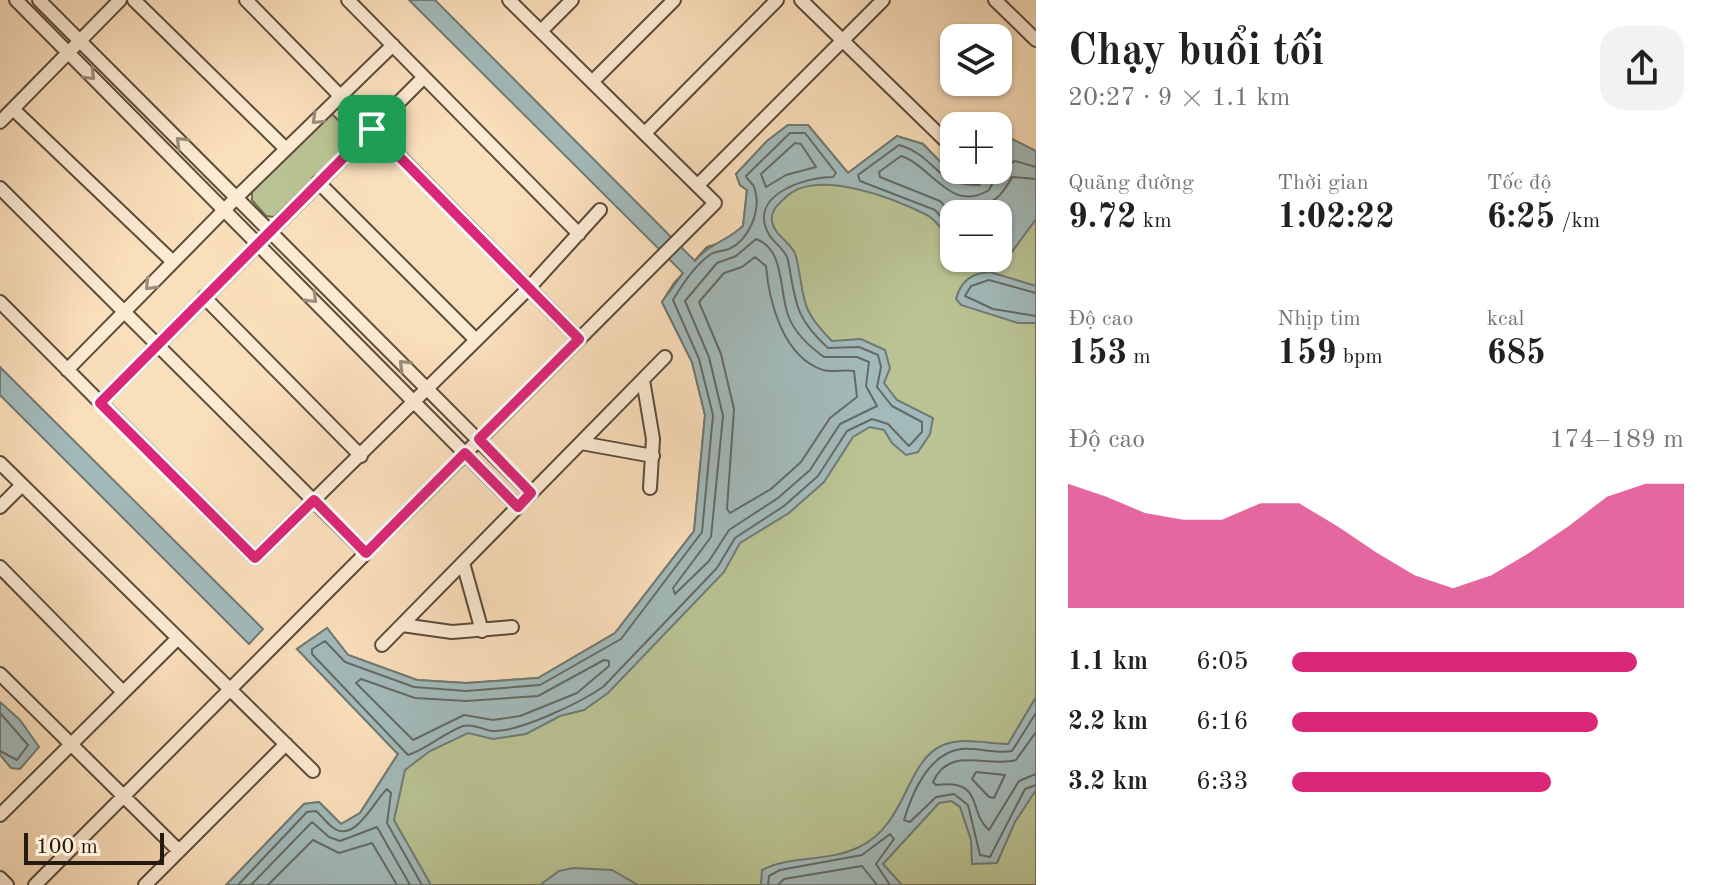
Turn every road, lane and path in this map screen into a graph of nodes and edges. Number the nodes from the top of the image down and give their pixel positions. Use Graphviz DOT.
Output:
graph roads {
  1 [pos="16,0"];
  2 [pos="39,0"];
  3 [pos="120,0"];
  4 [pos="134,0"];
  5 [pos="246,0"];
  6 [pos="348,0"];
  7 [pos="509,0"];
  8 [pos="572,0"];
  9 [pos="674,0"];
  10 [pos="777,0"];
  11 [pos="801,0"];
  12 [pos="883,0"];
  13 [pos="995,0"];
  14 [pos="542,30"];
  15 [pos="842,40"];
  16 [pos="1036,40"];
  17 [pos="80,41"];
  18 [pos="393,45"];
  19 [pos="69,53"];
  20 [pos="424,77"];
  21 [pos="593,81"];
  22 [pos="340,96"];
  23 [pos="13,109"];
  24 [pos="0,122"];
  25 [pos="372,129"];
  26 [pos="645,133"];
  27 [pos="940,135"];
  28 [pos="286,149"];
  29 [pos="318,182"];
  30 [pos="698,185"];
  31 [pos="0,188"];
  32 [pos="237,197"];
  33 [pos="224,210"];
  34 [pos="600,210"];
  35 [pos="270,230"];
  36 [pos="579,234"];
  37 [pos="257,243"];
  38 [pos="173,262"];
  39 [pos="529,288"];
  40 [pos="204,297"];
  41 [pos="0,302"];
  42 [pos="124,312"];
  43 [pos="579,339"];
  44 [pos="476,340"];
  45 [pos="157,345"];
  46 [pos="665,357"];
  47 [pos="67,370"];
  48 [pos="643,380"];
  49 [pos="427,388"];
  50 [pos="415,401"];
  51 [pos="100,403"];
  52 [pos="479,439"];
  53 [pos="581,443"];
  54 [pos="465,453"];
  55 [pos="361,456"];
  56 [pos="653,456"];
  57 [pos="0,463"];
  58 [pos="22,485"];
  59 [pos="650,488"];
  60 [pos="531,493"];
  61 [pos="314,500"];
  62 [pos="0,507"];
  63 [pos="518,507"];
  64 [pos="366,553"];
  65 [pos="463,563"];
  66 [pos="0,567"];
  67 [pos="402,625"];
  68 [pos="512,627"];
  69 [pos="482,631"];
  70 [pos="178,638"];
  71 [pos="382,645"];
  72 [pos="0,674"];
  73 [pos="230,689"];
  74 [pos="123,692"];
  75 [pos="286,744"];
  76 [pos="71,745"];
  77 [pos="313,771"];
  78 [pos="123,797"];
  79 [pos="0,815"];
  80 [pos="179,851"];
  81 [pos="0,878"];
  82 [pos="7,885"];
  83 [pos="35,885"];
  84 [pos="145,885"];
  1 -- 19 [label="street"];
  2 -- 17 [label="street"];
  3 -- 17 [label="street"];
  4 -- 28 [label="street"];
  5 -- 22 [label="street"];
  6 -- 18 [label="street"];
  7 -- 14 [label="street"];
  8 -- 14 [label="street"];
  9 -- 21 [label="street"];
  10 -- 26 [label="street"];
  11 -- 15 [label="street"];
  12 -- 15 [label="street"];
  13 -- 16 [label="street"];
  14 -- 21 [label="street"];
  15 -- 27 [label="street"];
  15 -- 30 [label="street"];
  17 -- 19 [label="street"];
  32 -- 17 [label="street, one-way"];
  18 -- 20 [label="street"];
  18 -- 22 [label="street"];
  19 -- 23 [label="street"];
  19 -- 33 [label="street, one-way"];
  20 -- 25 [label="street"];
  20 -- 36 [label="street"];
  21 -- 26 [label="street"];
  22 -- 25 [label="street"];
  22 -- 28 [label="street, one-way"];
  23 -- 24 [label="street"];
  23 -- 38 [label="street"];
  25 -- 29 [label="street"];
  25 -- 39 [label="street"];
  26 -- 30 [label="street"];
  28 -- 32 [label="street"];
  29 -- 35 [label="street"];
  29 -- 44 [label="street"];
  30 -- 43 [label="street"];
  31 -- 42 [label="street"];
  32 -- 33 [label="street"];
  32 -- 35 [label="street"];
  33 -- 37 [label="street"];
  33 -- 38 [label="street"];
  34 -- 36 [label="street"];
  35 -- 37 [label="street"];
  49 -- 35 [label="street, one-way"];
  36 -- 39 [label="street"];
  37 -- 40 [label="street"];
  37 -- 50 [label="street, one-way"];
  38 -- 42 [label="street, one-way"];
  39 -- 43 [label="street"];
  39 -- 44 [label="street"];
  40 -- 45 [label="street"];
  40 -- 55 [label="street"];
  41 -- 47 [label="street"];
  42 -- 45 [label="street"];
  42 -- 47 [label="street"];
  43 -- 52 [label="street"];
  44 -- 49 [label="street"];
  45 -- 51 [label="street"];
  45 -- 61 [label="street"];
  46 -- 48 [label="street"];
  47 -- 51 [label="street"];
  48 -- 53 [label="street"];
  48 -- 56 [label="street"];
  49 -- 50 [label="street"];
  49 -- 52 [label="street"];
  50 -- 54 [label="street"];
  50 -- 55 [label="street"];
  51 -- 61 [label="street"];
  52 -- 54 [label="street"];
  52 -- 60 [label="street"];
  53 -- 56 [label="street"];
  53 -- 60 [label="street"];
  54 -- 63 [label="street"];
  54 -- 64 [label="street"];
  55 -- 61 [label="street"];
  56 -- 59 [label="street"];
  57 -- 58 [label="street"];
  58 -- 62 [label="street"];
  58 -- 70 [label="street"];
  60 -- 63 [label="street"];
  61 -- 64 [label="street"];
  63 -- 65 [label="street"];
  64 -- 73 [label="street"];
  65 -- 67 [label="street"];
  65 -- 69 [label="street"];
  66 -- 74 [label="street"];
  67 -- 69 [label="street"];
  67 -- 71 [label="street"];
  68 -- 69 [label="street"];
  70 -- 73 [label="street"];
  70 -- 74 [label="street"];
  72 -- 76 [label="street"];
  73 -- 75 [label="street"];
  73 -- 78 [label="street"];
  74 -- 76 [label="street"];
  75 -- 77 [label="street"];
  75 -- 80 [label="street"];
  76 -- 78 [label="street"];
  76 -- 79 [label="street"];
  78 -- 80 [label="street"];
  78 -- 83 [label="street"];
  80 -- 84 [label="street"];
  81 -- 82 [label="street"];
}
